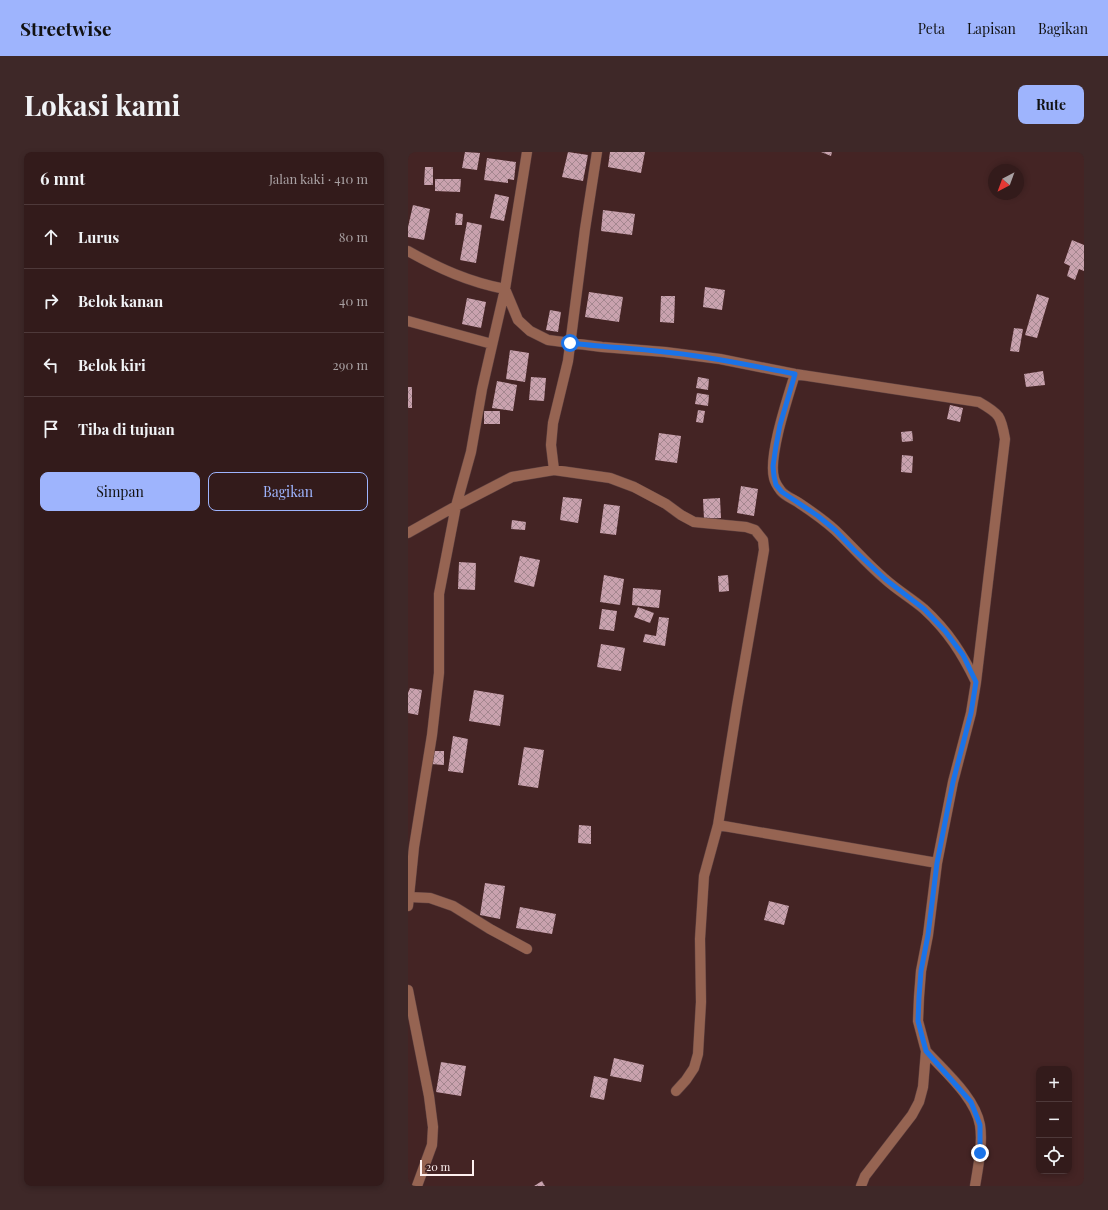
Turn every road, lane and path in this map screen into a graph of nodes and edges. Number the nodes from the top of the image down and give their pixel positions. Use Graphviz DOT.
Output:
graph roads {
  1 [pos="527,152"];
  2 [pos="597,152"];
  3 [pos="408,251"];
  4 [pos="504,289"];
  5 [pos="408,322"];
  6 [pos="570,343"];
  7 [pos="492,344"];
  8 [pos="795,374"];
  9 [pos="554,470"];
  10 [pos="456,506"];
  11 [pos="408,533"];
  12 [pos="976,682"];
  13 [pos="718,825"];
  14 [pos="937,863"];
  15 [pos="409,902"];
  16 [pos="527,949"];
  17 [pos="408,990"];
  18 [pos="926,1051"];
  19 [pos="676,1091"];
  20 [pos="417,1186"];
  21 [pos="861,1186"];
  22 [pos="975,1186"];
  1 -- 4 [label="street"];
  2 -- 6 [label="street"];
  3 -- 4 [label="street"];
  4 -- 6 [label="street"];
  4 -- 7 [label="street"];
  5 -- 7 [label="street"];
  6 -- 8 [label="street"];
  6 -- 9 [label="street"];
  7 -- 10 [label="street"];
  8 -- 12 [label="street"];
  8 -- 12 [label="street"];
  9 -- 10 [label="street"];
  9 -- 13 [label="street"];
  10 -- 11 [label="street"];
  10 -- 15 [label="street"];
  12 -- 14 [label="street"];
  13 -- 14 [label="street"];
  13 -- 19 [label="street"];
  14 -- 18 [label="street"];
  15 -- 16 [label="street"];
  17 -- 20 [label="street"];
  18 -- 21 [label="street"];
  18 -- 22 [label="street"];
}
